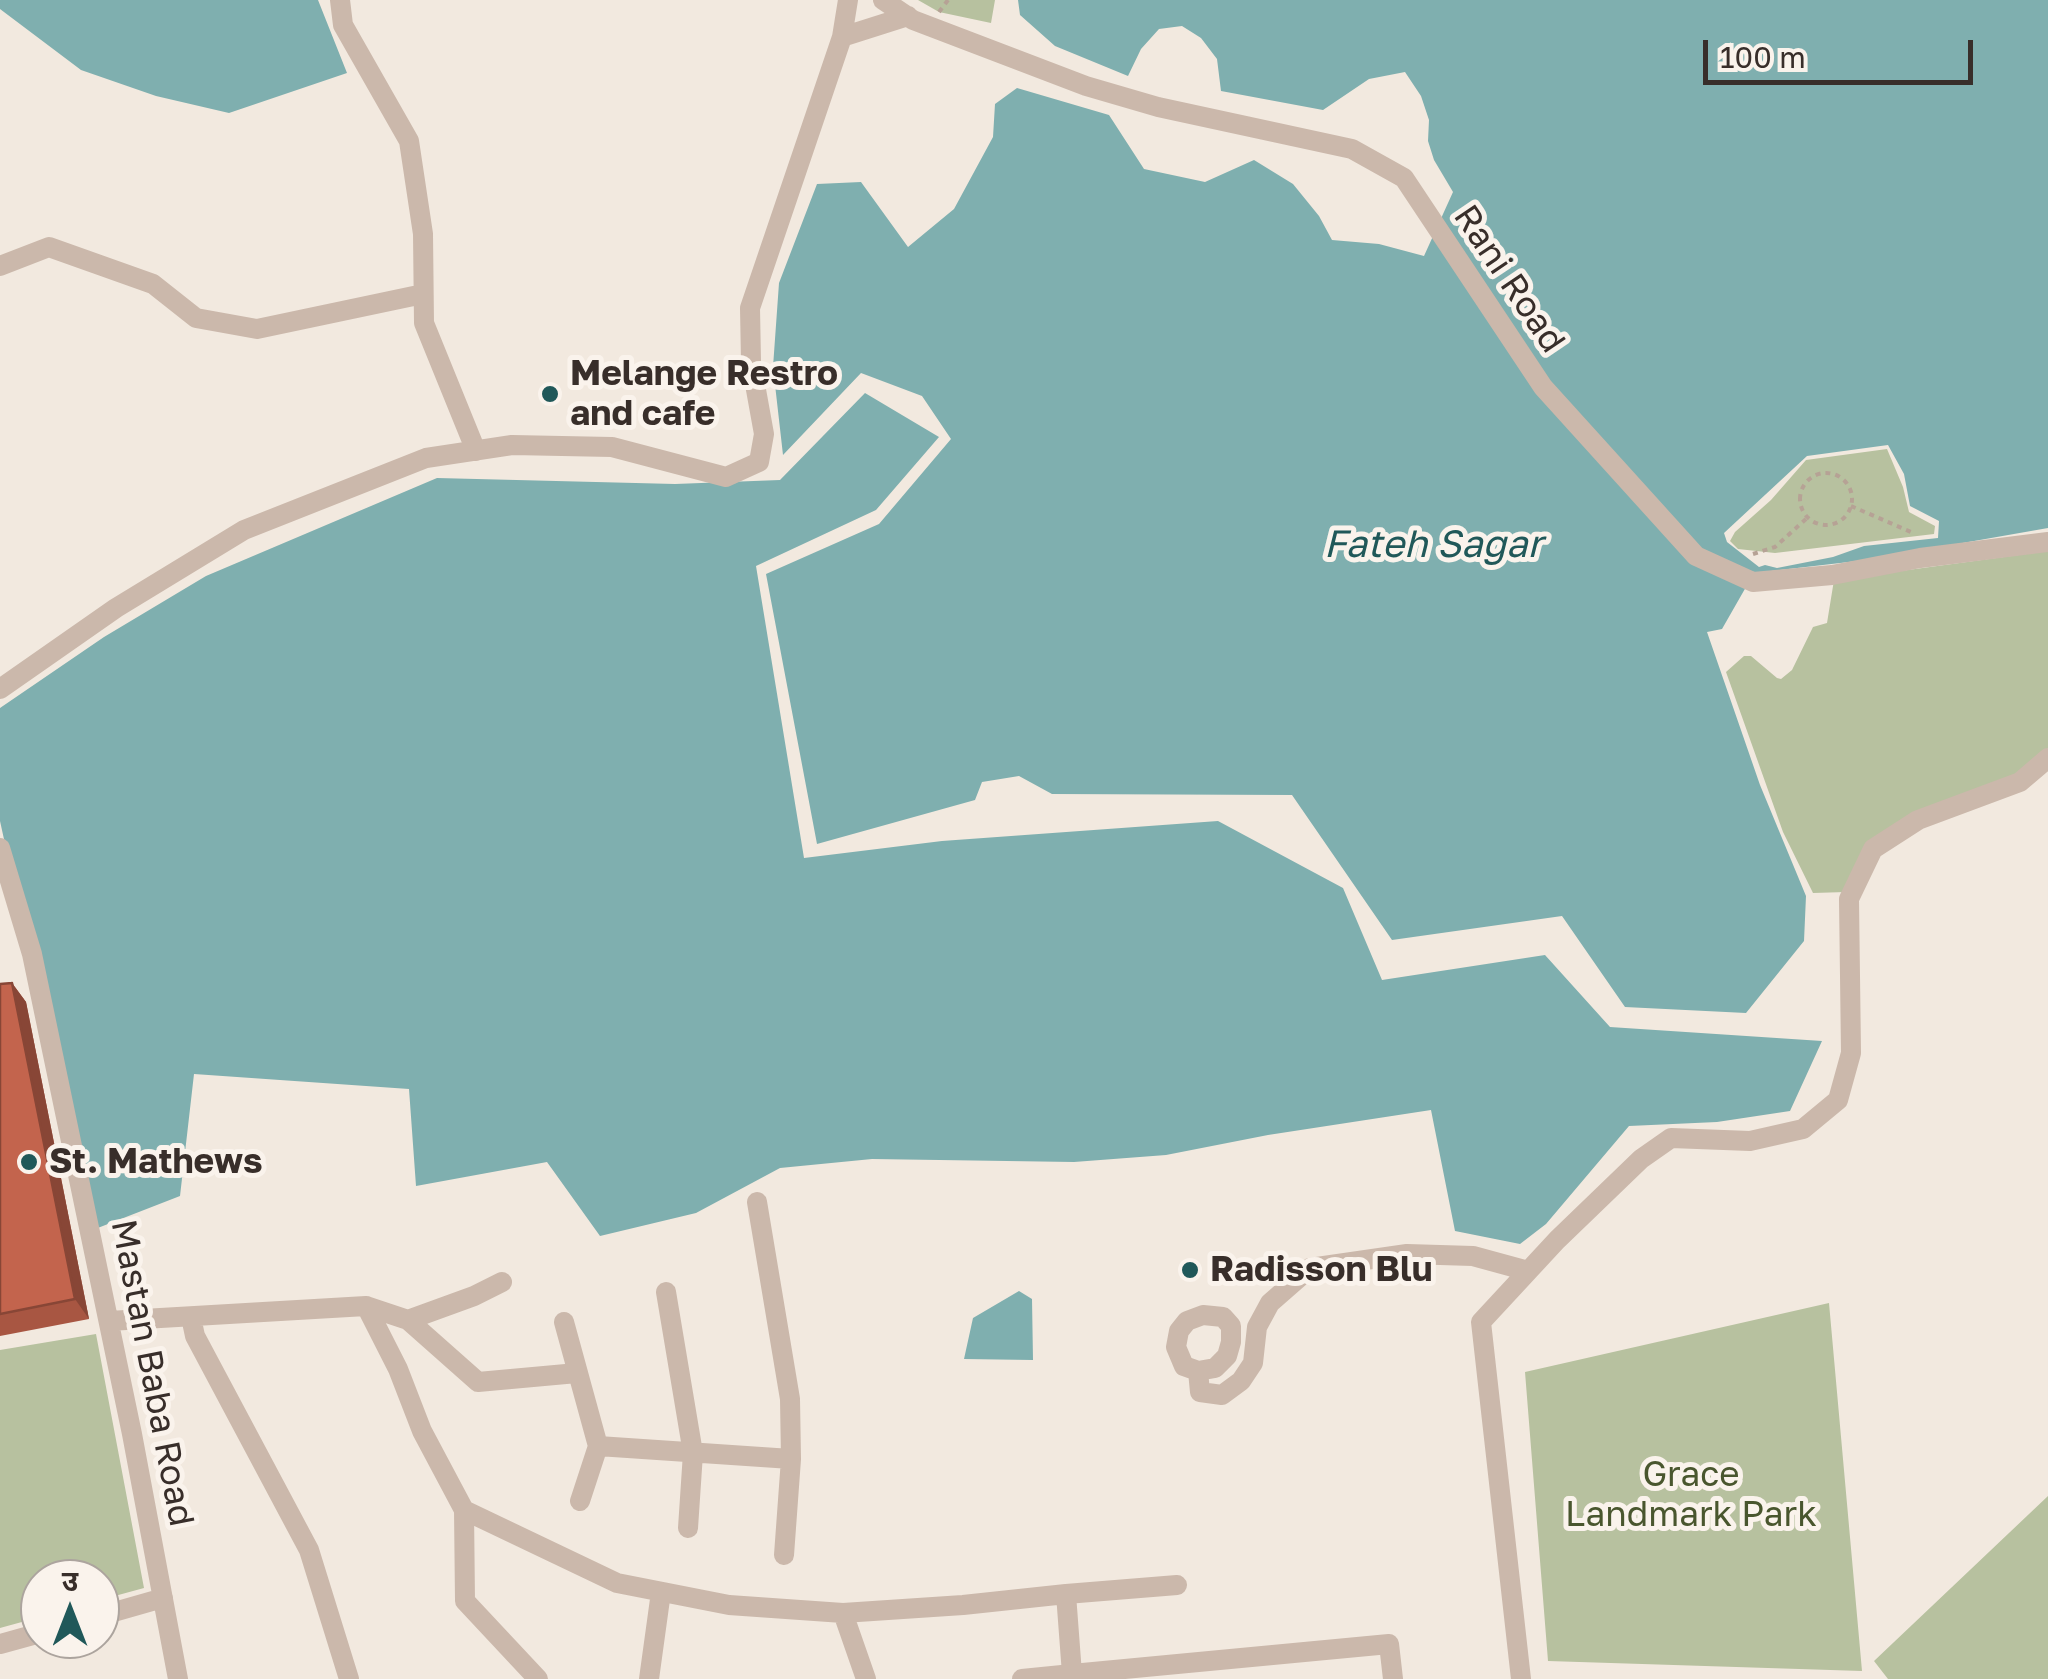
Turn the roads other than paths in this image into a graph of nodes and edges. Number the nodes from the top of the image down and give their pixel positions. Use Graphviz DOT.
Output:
graph roads {
  1 [pos="340,0"];
  2 [pos="848,0"];
  3 [pos="883,0"];
  4 [pos="908,16"];
  5 [pos="842,37"];
  6 [pos="0,266"];
  7 [pos="423,294"];
  8 [pos="476,451"];
  9 [pos="2048,542"];
  10 [pos="0,688"];
  11 [pos="2048,758"];
  12 [pos="0,848"];
  13 [pos="757,1202"];
  14 [pos="1528,1271"];
  15 [pos="502,1282"];
  16 [pos="666,1292"];
  17 [pos="366,1306"];
  18 [pos="191,1317"];
  19 [pos="408,1320"];
  20 [pos="108,1321"];
  21 [pos="564,1322"];
  22 [pos="1198,1371"];
  23 [pos="577,1373"];
  24 [pos="598,1446"];
  25 [pos="693,1453"];
  26 [pos="791,1459"];
  27 [pos="580,1500"];
  28 [pos="464,1510"];
  29 [pos="688,1528"];
  30 [pos="784,1555"];
  31 [pos="1177,1585"];
  32 [pos="660,1592"];
  33 [pos="1066,1594"];
  34 [pos="163,1598"];
  35 [pos="120,1610"];
  36 [pos="843,1613"];
  37 [pos="1072,1674"];
  38 [pos="178,1679"];
  39 [pos="348,1679"];
  40 [pos="538,1679"];
  41 [pos="649,1679"];
  42 [pos="866,1679"];
  43 [pos="1022,1679"];
  44 [pos="1392,1679"];
  45 [pos="1521,1679"];
  1 -- 7 [label="street"];
  2 -- 5 [label="street"];
  3 -- 4 [label="street, Rani Road"];
  4 -- 5 [label="street"];
  4 -- 9 [label="street, Rani Road"];
  5 -- 8 [label="street"];
  6 -- 7 [label="street"];
  7 -- 8 [label="street"];
  8 -- 10 [label="street"];
  11 -- 14 [label="street"];
  12 -- 20 [label="street, Mastan Baba Road"];
  13 -- 26 [label="street"];
  14 -- 22 [label="street"];
  14 -- 45 [label="street"];
  15 -- 19 [label="street"];
  16 -- 25 [label="street"];
  17 -- 18 [label="street"];
  17 -- 19 [label="street"];
  17 -- 28 [label="street"];
  18 -- 20 [label="street"];
  18 -- 39 [label="street"];
  19 -- 23 [label="street"];
  20 -- 34 [label="street, Mastan Baba Road"];
  21 -- 23 [label="street"];
  23 -- 24 [label="street"];
  24 -- 25 [label="street"];
  24 -- 27 [label="street"];
  25 -- 26 [label="street"];
  25 -- 29 [label="street"];
  26 -- 30 [label="street"];
  28 -- 32 [label="street"];
  28 -- 40 [label="street"];
  31 -- 33 [label="street"];
  32 -- 36 [label="street"];
  32 -- 41 [label="street"];
  33 -- 36 [label="street"];
  33 -- 37 [label="street"];
  34 -- 35 [label="street"];
  34 -- 38 [label="street, Mastan Baba Road"];
  36 -- 42 [label="street"];
  37 -- 43 [label="street"];
  37 -- 44 [label="street"];
}
